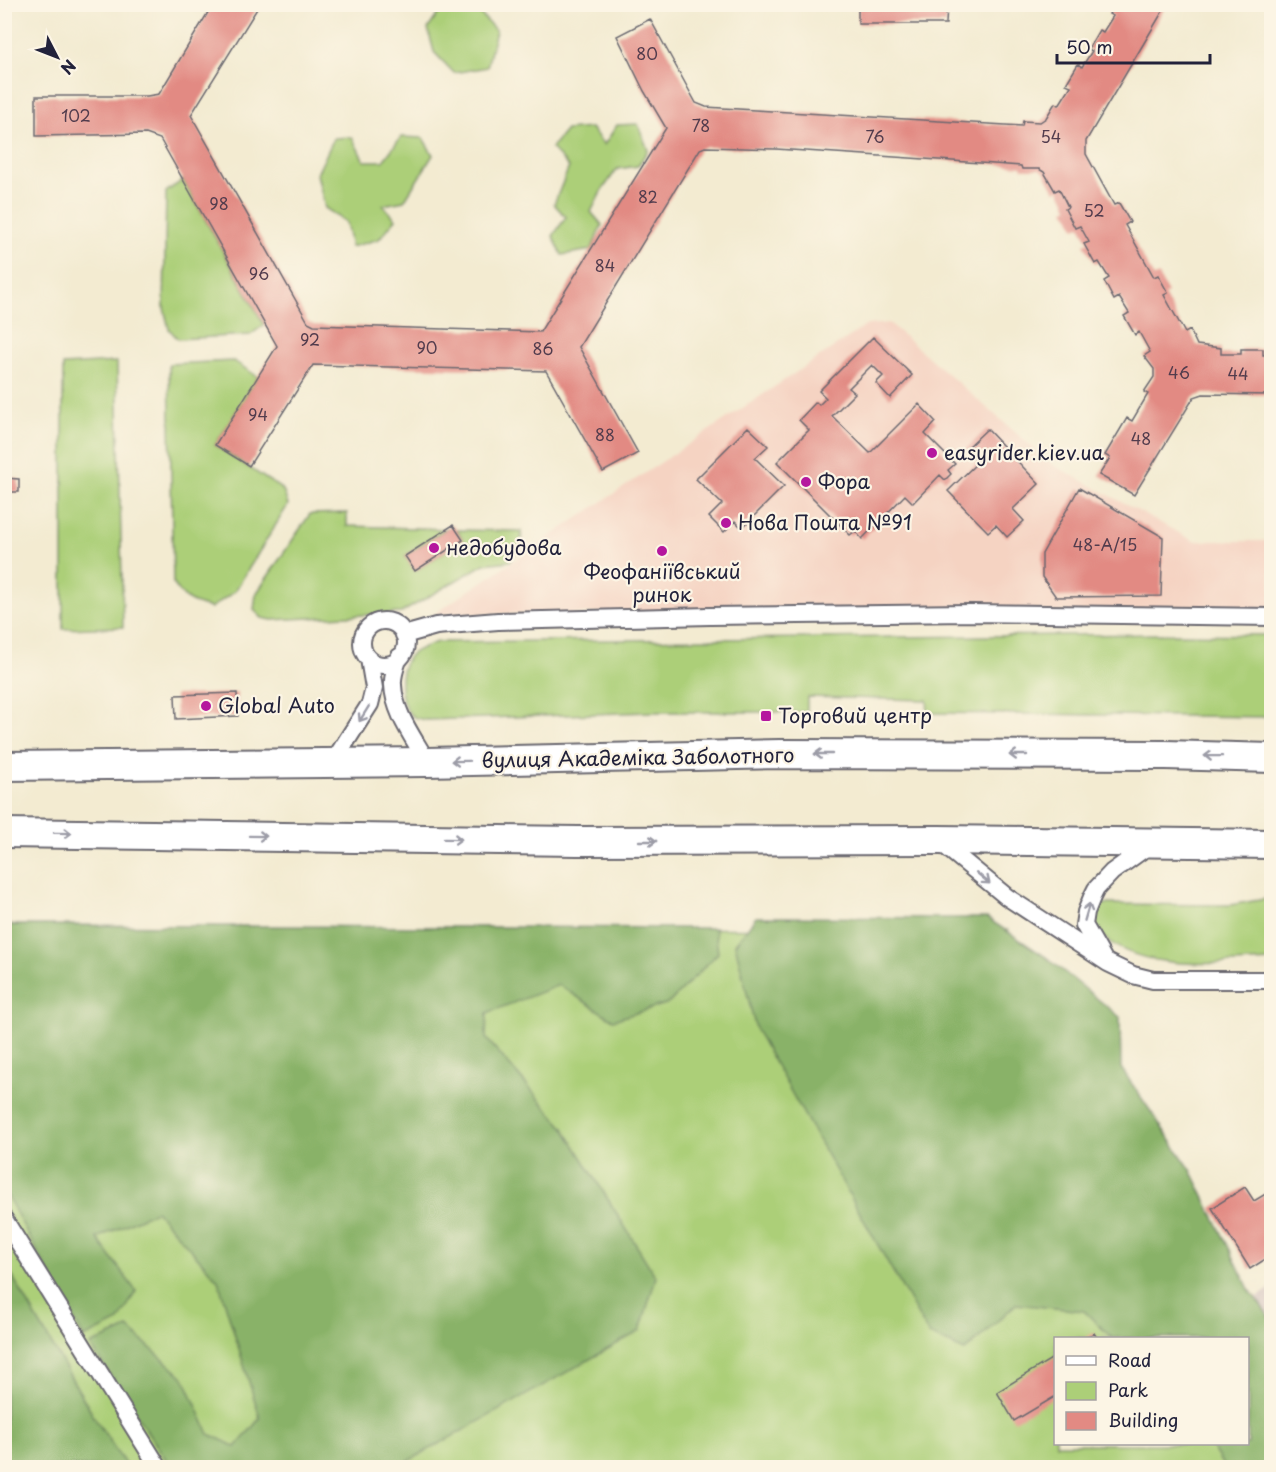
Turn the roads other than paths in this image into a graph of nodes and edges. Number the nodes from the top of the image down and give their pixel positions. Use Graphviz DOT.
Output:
graph roads {
  1 [pos="1272,616"];
  2 [pos="404,635"];
  3 [pos="399,657"];
  4 [pos="369,659"];
  5 [pos="1272,758"];
  6 [pos="333,762"];
  7 [pos="427,762"];
  8 [pos="4,766"];
  9 [pos="4,832"];
  10 [pos="938,840"];
  11 [pos="1155,841"];
  12 [pos="1272,843"];
  13 [pos="1108,963"];
  14 [pos="1272,980"];
  15 [pos="4,1219"];
  16 [pos="159,1467"];
  1 -- 2 [label="street"];
  2 -- 3 [label="street"];
  2 -- 4 [label="street"];
  3 -- 4 [label="street"];
  3 -- 7 [label="street"];
  4 -- 6 [label="street, one-way"];
  5 -- 7 [label="highway, вулиця Академіка Заболотного, one-way"];
  6 -- 7 [label="highway, вулиця Академіка Заболотного"];
  6 -- 8 [label="highway, вулиця Академіка Заболотного"];
  9 -- 10 [label="highway, one-way"];
  10 -- 11 [label="highway"];
  10 -- 13 [label="street, one-way"];
  11 -- 12 [label="highway"];
  13 -- 11 [label="street, one-way"];
  13 -- 14 [label="street"];
  15 -- 16 [label="street"];
}
